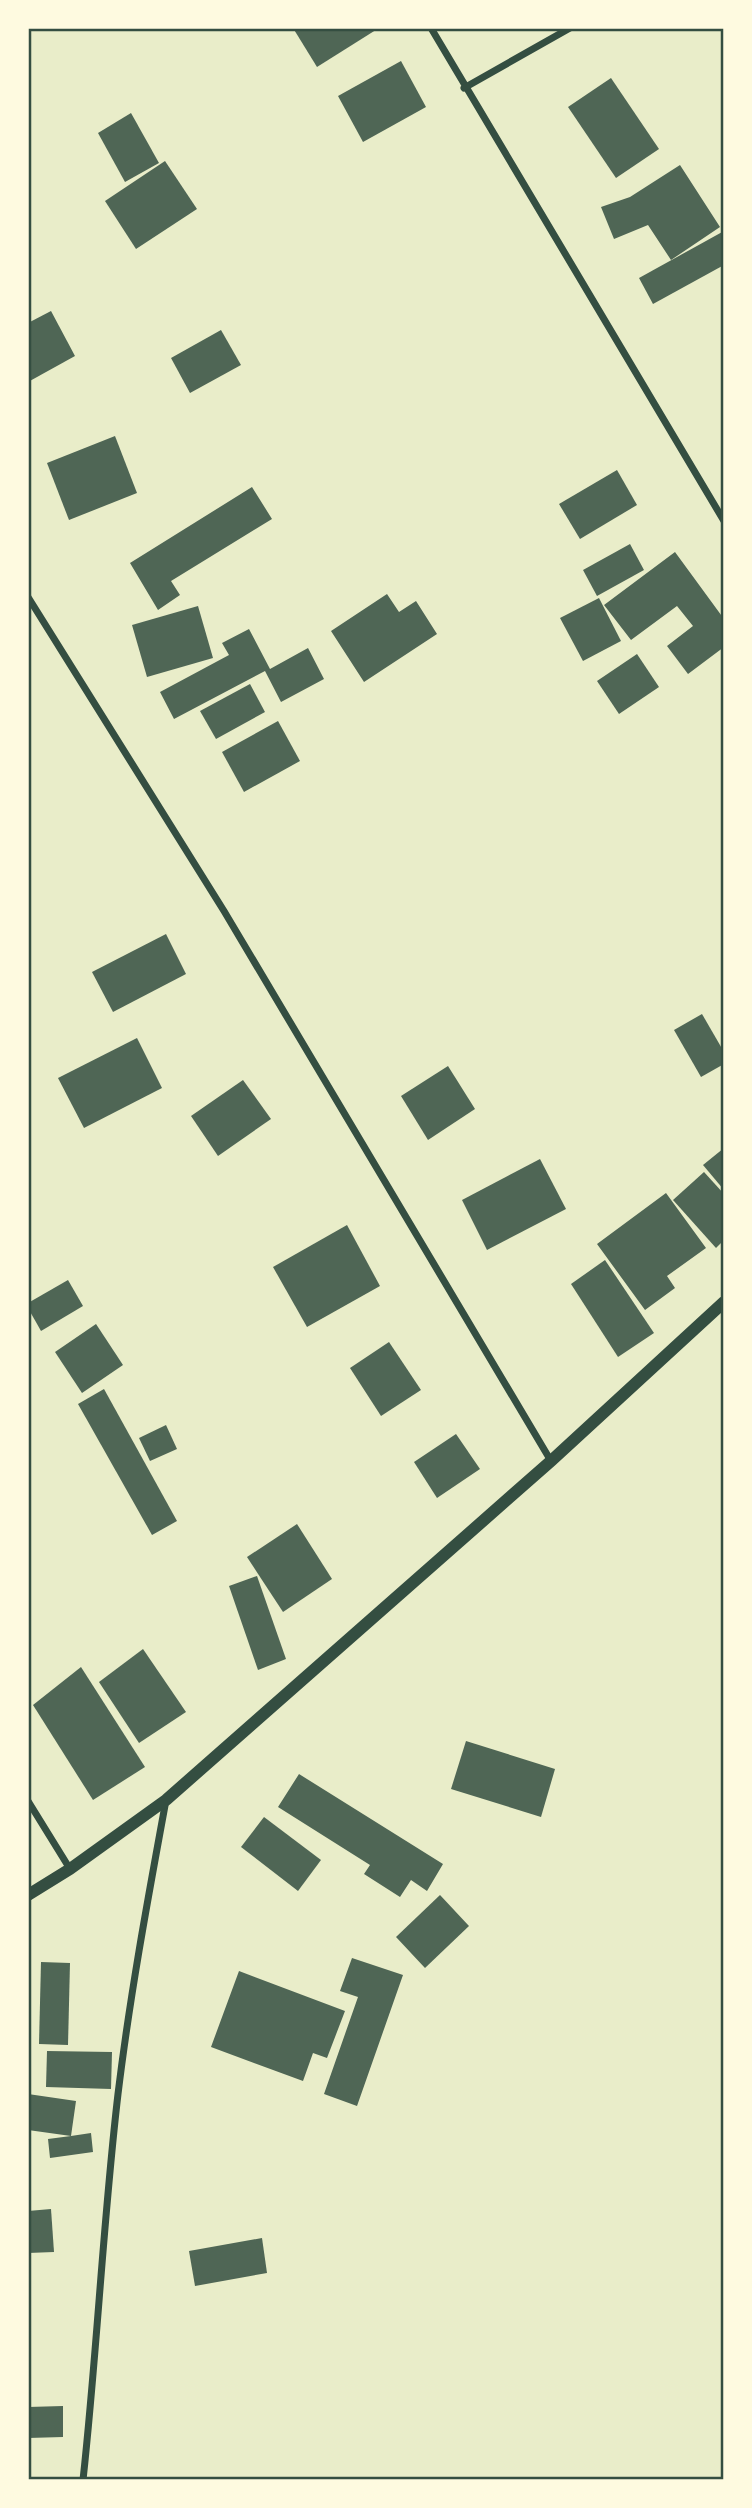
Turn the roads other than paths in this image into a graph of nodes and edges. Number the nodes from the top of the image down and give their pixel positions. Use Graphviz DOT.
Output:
graph roads {
  1 [pos="430,28"];
  2 [pos="570,28"];
  3 [pos="464,88"];
  4 [pos="724,521"];
  5 [pos="28,597"];
  6 [pos="724,1302"];
  7 [pos="551,1461"];
  8 [pos="166,1800"];
  9 [pos="28,1801"];
  10 [pos="70,1869"];
  11 [pos="28,1895"];
  12 [pos="83,2480"];
  1 -- 3 [label="street"];
  2 -- 3 [label="street"];
  3 -- 4 [label="street"];
  5 -- 7 [label="street"];
  6 -- 7 [label="street"];
  7 -- 8 [label="street"];
  8 -- 10 [label="street"];
  8 -- 12 [label="street"];
  9 -- 10 [label="street"];
  10 -- 11 [label="street"];
}
